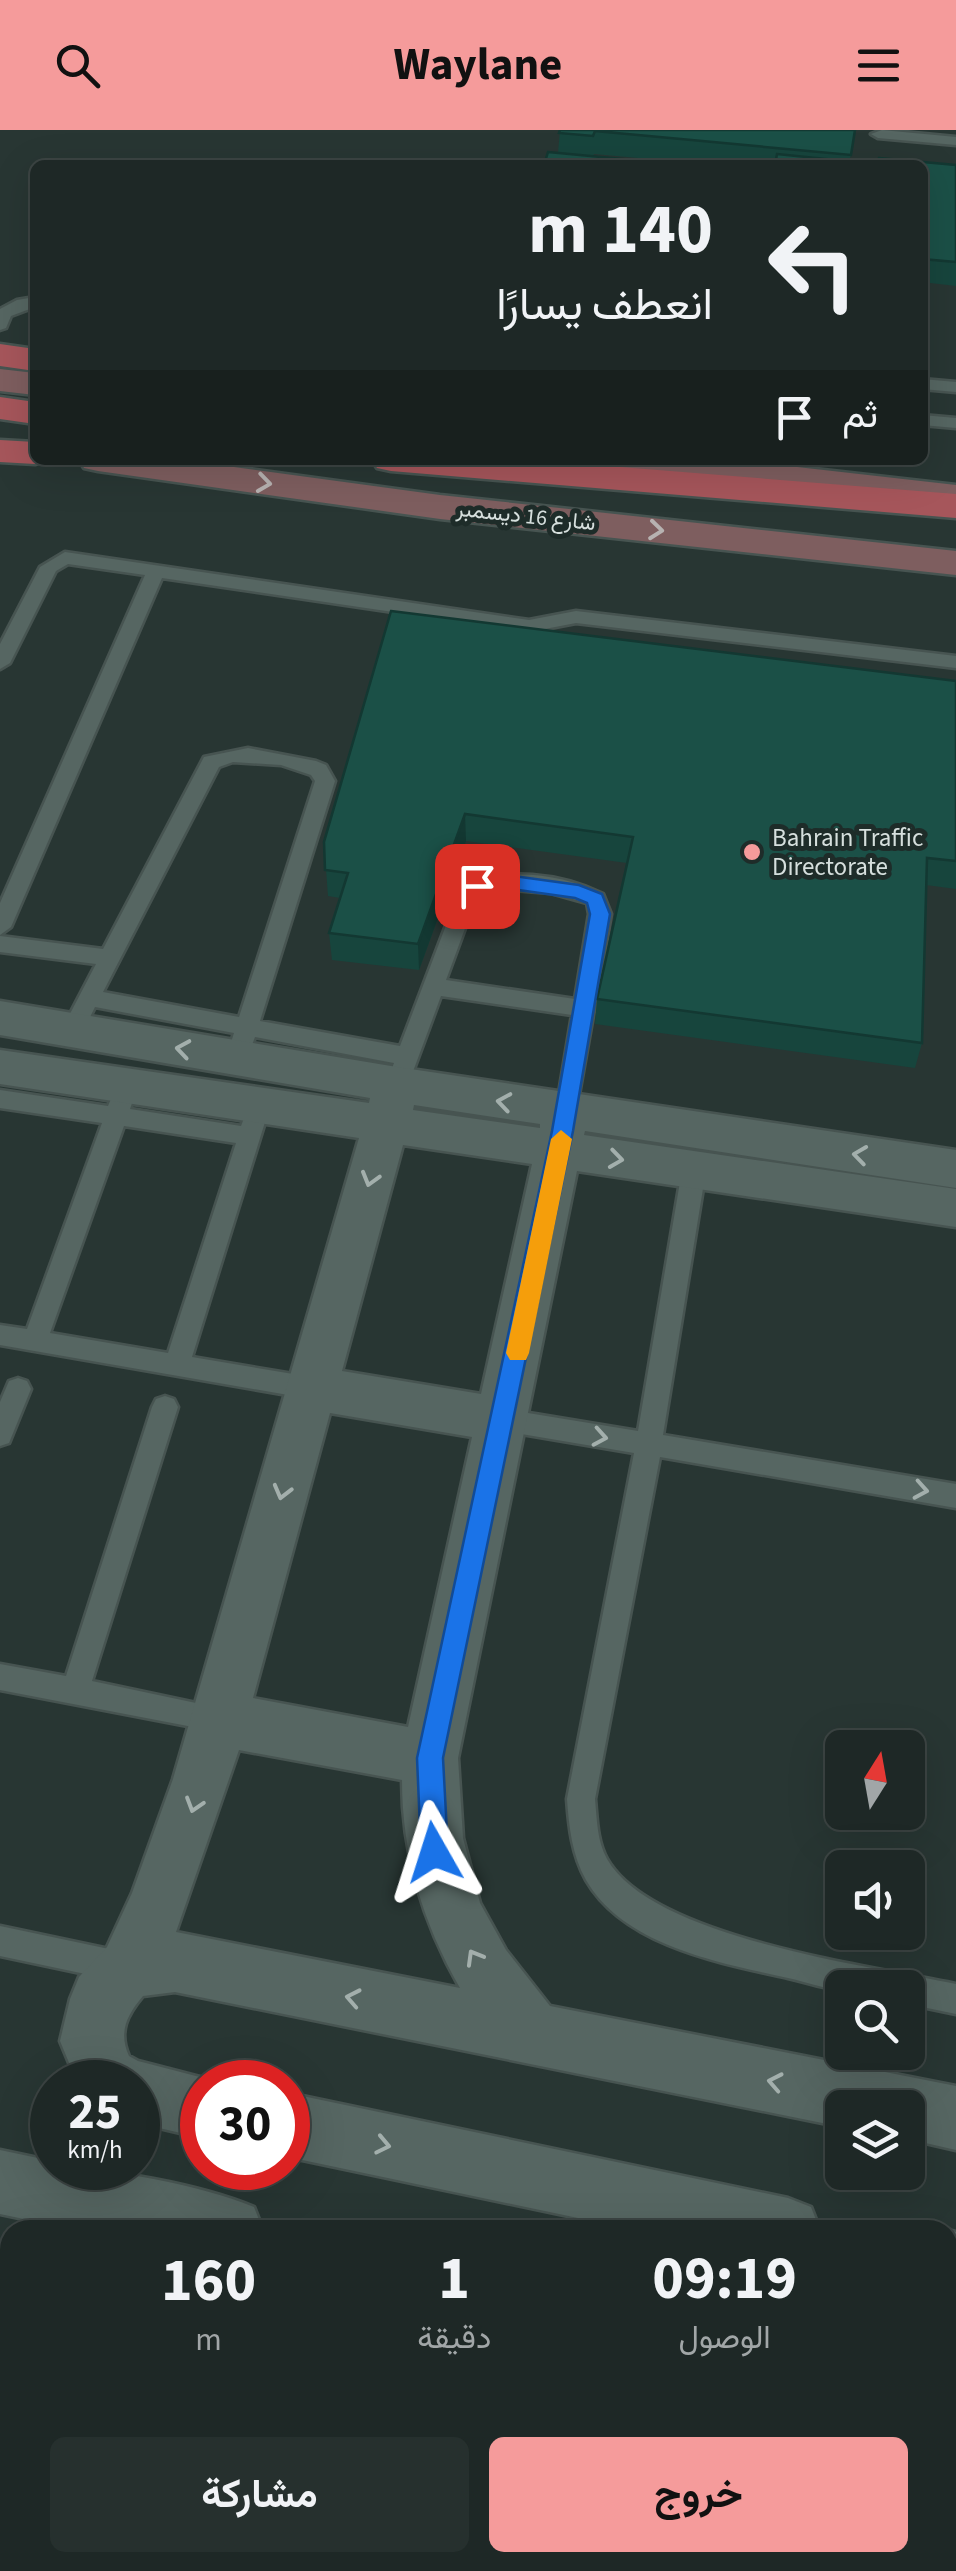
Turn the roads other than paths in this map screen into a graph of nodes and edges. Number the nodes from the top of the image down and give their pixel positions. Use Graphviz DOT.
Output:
graph roads {
  1 [pos="878,134"];
  2 [pos="956,141"];
  3 [pos="30,302"];
  4 [pos="0,325"];
  5 [pos="0,356"];
  6 [pos="30,359"];
  7 [pos="0,380"];
  8 [pos="30,383"];
  9 [pos="928,385"];
  10 [pos="956,387"];
  11 [pos="0,408"];
  12 [pos="30,412"];
  13 [pos="928,421"];
  14 [pos="956,424"];
  15 [pos="0,448"];
  16 [pos="30,451"];
  17 [pos="134,465"];
  18 [pos="452,465"];
  19 [pos="678,465"];
  20 [pos="956,497"];
  21 [pos="956,506"];
  22 [pos="956,563"];
  23 [pos="156,568"];
  24 [pos="0,662"];
  25 [pos="956,662"];
  26 [pos="0,927"];
  27 [pos="0,944"];
  28 [pos="109,958"];
  29 [pos="431,986"];
  30 [pos="584,1009"];
  31 [pos="81,1014"];
  32 [pos="0,1018"];
  33 [pos="243,1042"];
  34 [pos="0,1067"];
  35 [pos="51,1075"];
  36 [pos="396,1089"];
  37 [pos="0,1099"];
  38 [pos="121,1102"];
  39 [pos="254,1121"];
  40 [pos="563,1131"];
  41 [pos="694,1170"];
  42 [pos="926,1178"];
  43 [pos="956,1208"];
  44 [pos="0,1336"];
  45 [pos="35,1341"];
  46 [pos="177,1365"];
  47 [pos="311,1388"];
  48 [pos="18,1389"];
  49 [pos="165,1407"];
  50 [pos="504,1420"];
  51 [pos="0,1435"];
  52 [pos="649,1445"];
  53 [pos="956,1496"];
  54 [pos="0,1678"];
  55 [pos="75,1692"];
  56 [pos="219,1719"];
  57 [pos="430,1758"];
  58 [pos="0,1941"];
  59 [pos="128,1968"];
  60 [pos="825,1970"];
  61 [pos="925,1992"];
  62 [pos="956,1999"];
  63 [pos="534,2034"];
  64 [pos="100,2060"];
  65 [pos="825,2092"];
  66 [pos="925,2112"];
  67 [pos="956,2118"];
  68 [pos="310,2130"];
  69 [pos="0,2182"];
  70 [pos="183,2220"];
  71 [pos="740,2220"];
  1 -- 2 [label="lane"];
  3 -- 4 [label="lane"];
  5 -- 6 [label="main road"];
  7 -- 8 [label="main road"];
  9 -- 10 [label="lane"];
  11 -- 12 [label="main road"];
  13 -- 14 [label="lane"];
  15 -- 16 [label="main road"];
  17 -- 22 [label="main road, شارع 16 ديسمبر, one-way"];
  18 -- 21 [label="main road"];
  19 -- 20 [label="main road"];
  23 -- 24 [label="lane"];
  23 -- 25 [label="lane"];
  23 -- 26 [label="lane"];
  27 -- 28 [label="lane"];
  28 -- 31 [label="lane"];
  28 -- 33 [label="lane"];
  29 -- 30 [label="lane"];
  29 -- 30 [label="lane"];
  29 -- 36 [label="lane"];
  30 -- 40 [label="lane"];
  31 -- 32 [label="street"];
  31 -- 33 [label="street"];
  31 -- 35 [label="street"];
  33 -- 36 [label="street"];
  34 -- 35 [label="street"];
  35 -- 38 [label="street"];
  36 -- 39 [label="street"];
  36 -- 40 [label="street"];
  36 -- 47 [label="street, one-way"];
  37 -- 38 [label="lane"];
  38 -- 39 [label="street"];
  38 -- 45 [label="lane"];
  39 -- 46 [label="lane"];
  40 -- 41 [label="street, one-way"];
  42 -- 40 [label="street, one-way"];
  40 -- 50 [label="street"];
  41 -- 42 [label="street"];
  41 -- 52 [label="lane"];
  42 -- 43 [label="street"];
  44 -- 45 [label="lane"];
  45 -- 46 [label="lane"];
  46 -- 47 [label="lane"];
  47 -- 50 [label="street"];
  47 -- 56 [label="street, one-way"];
  48 -- 51 [label="lane"];
  49 -- 55 [label="lane"];
  50 -- 52 [label="lane, one-way"];
  50 -- 57 [label="street"];
  52 -- 53 [label="lane, one-way"];
  52 -- 60 [label="lane"];
  54 -- 55 [label="lane"];
  55 -- 56 [label="lane"];
  56 -- 57 [label="street"];
  56 -- 59 [label="street, one-way"];
  63 -- 57 [label="street, one-way"];
  58 -- 59 [label="lane"];
  63 -- 59 [label="street, one-way"];
  59 -- 64 [label="street"];
  61 -- 62 [label="lane"];
  65 -- 63 [label="street, one-way"];
  66 -- 67 [label="street"];
  68 -- 71 [label="street, one-way"];
  69 -- 70 [label="street"];
}
